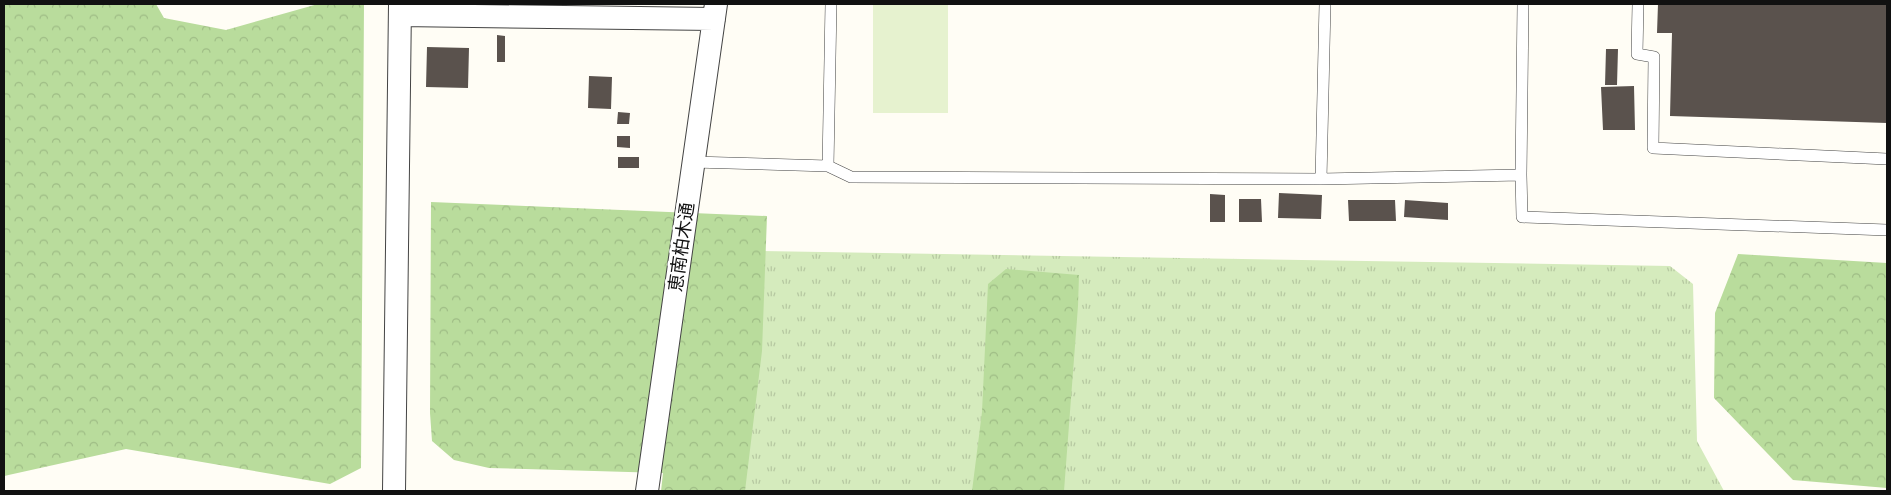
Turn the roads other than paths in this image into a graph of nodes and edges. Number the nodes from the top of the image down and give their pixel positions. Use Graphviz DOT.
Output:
graph roads {
  1 [pos="831,4"];
  2 [pos="1324,4"];
  3 [pos="1523,4"];
  4 [pos="1638,4"];
  5 [pos="400,9"];
  6 [pos="715,11"];
  7 [pos="1887,159"];
  8 [pos="693,162"];
  9 [pos="828,166"];
  10 [pos="1521,175"];
  11 [pos="1321,179"];
  12 [pos="1887,230"];
  13 [pos="394,491"];
  14 [pos="648,491"];
  1 -- 9 [label="lane"];
  2 -- 11 [label="lane"];
  3 -- 10 [label="lane"];
  4 -- 7 [label="lane"];
  5 -- 6 [label="street"];
  5 -- 13 [label="street"];
  6 -- 8 [label="street, 恵南柏木通"];
  8 -- 9 [label="lane"];
  8 -- 14 [label="street, 恵南柏木通"];
  9 -- 11 [label="lane"];
  10 -- 11 [label="lane"];
  10 -- 12 [label="lane"];
}
